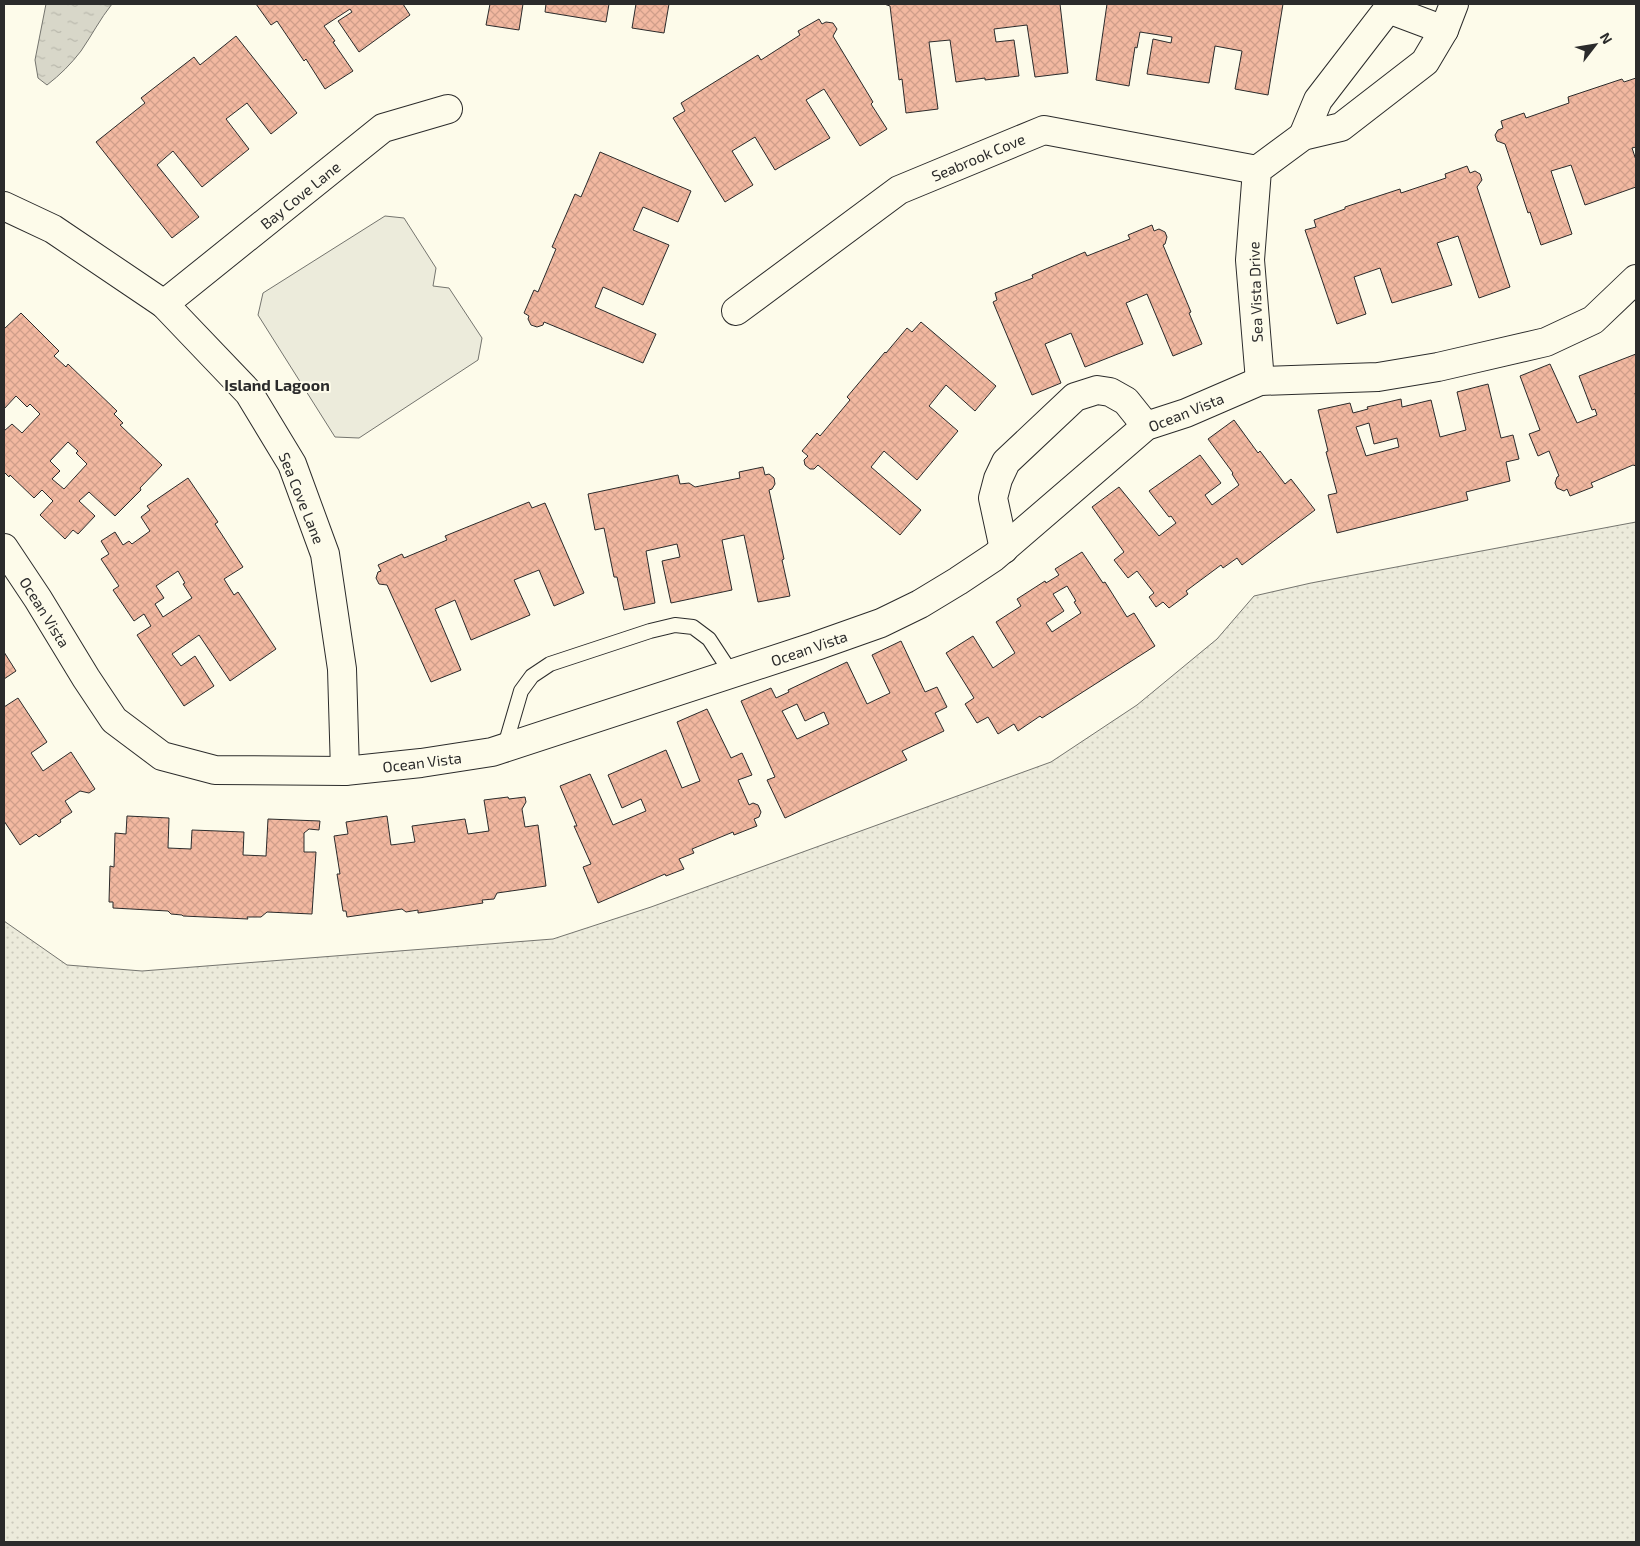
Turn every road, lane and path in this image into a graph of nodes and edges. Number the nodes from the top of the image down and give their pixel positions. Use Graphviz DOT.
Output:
graph roads {
  1 [pos="1454,4"];
  2 [pos="1389,6"];
  3 [pos="1444,30"];
  4 [pos="448,109"];
  5 [pos="1303,136"];
  6 [pos="1257,170"];
  7 [pos="4,206"];
  8 [pos="1636,279"];
  9 [pos="164,304"];
  10 [pos="736,311"];
  11 [pos="1260,381"];
  12 [pos="1146,426"];
  13 [pos="4,548"];
  14 [pos="1004,549"];
  15 [pos="732,674"];
  16 [pos="504,749"];
  17 [pos="345,771"];
  1 -- 3 [label="street"];
  2 -- 3 [label="street"];
  2 -- 5 [label="street"];
  3 -- 5 [label="street"];
  4 -- 9 [label="street, Bay Cove Lane"];
  5 -- 6 [label="street"];
  6 -- 10 [label="street, Seabrook Cove"];
  6 -- 11 [label="street, Sea Vista Drive"];
  7 -- 9 [label="street, Sea Cove Lane"];
  8 -- 11 [label="street, Ocean Vista"];
  9 -- 17 [label="street, Sea Cove Lane"];
  11 -- 12 [label="street, Ocean Vista"];
  12 -- 14 [label="street, Ocean Vista"];
  12 -- 14 [label="street"];
  13 -- 17 [label="street, Ocean Vista"];
  14 -- 15 [label="street, Ocean Vista"];
  15 -- 16 [label="street, Ocean Vista"];
  15 -- 16 [label="lane"];
  16 -- 17 [label="street, Ocean Vista"];
}
